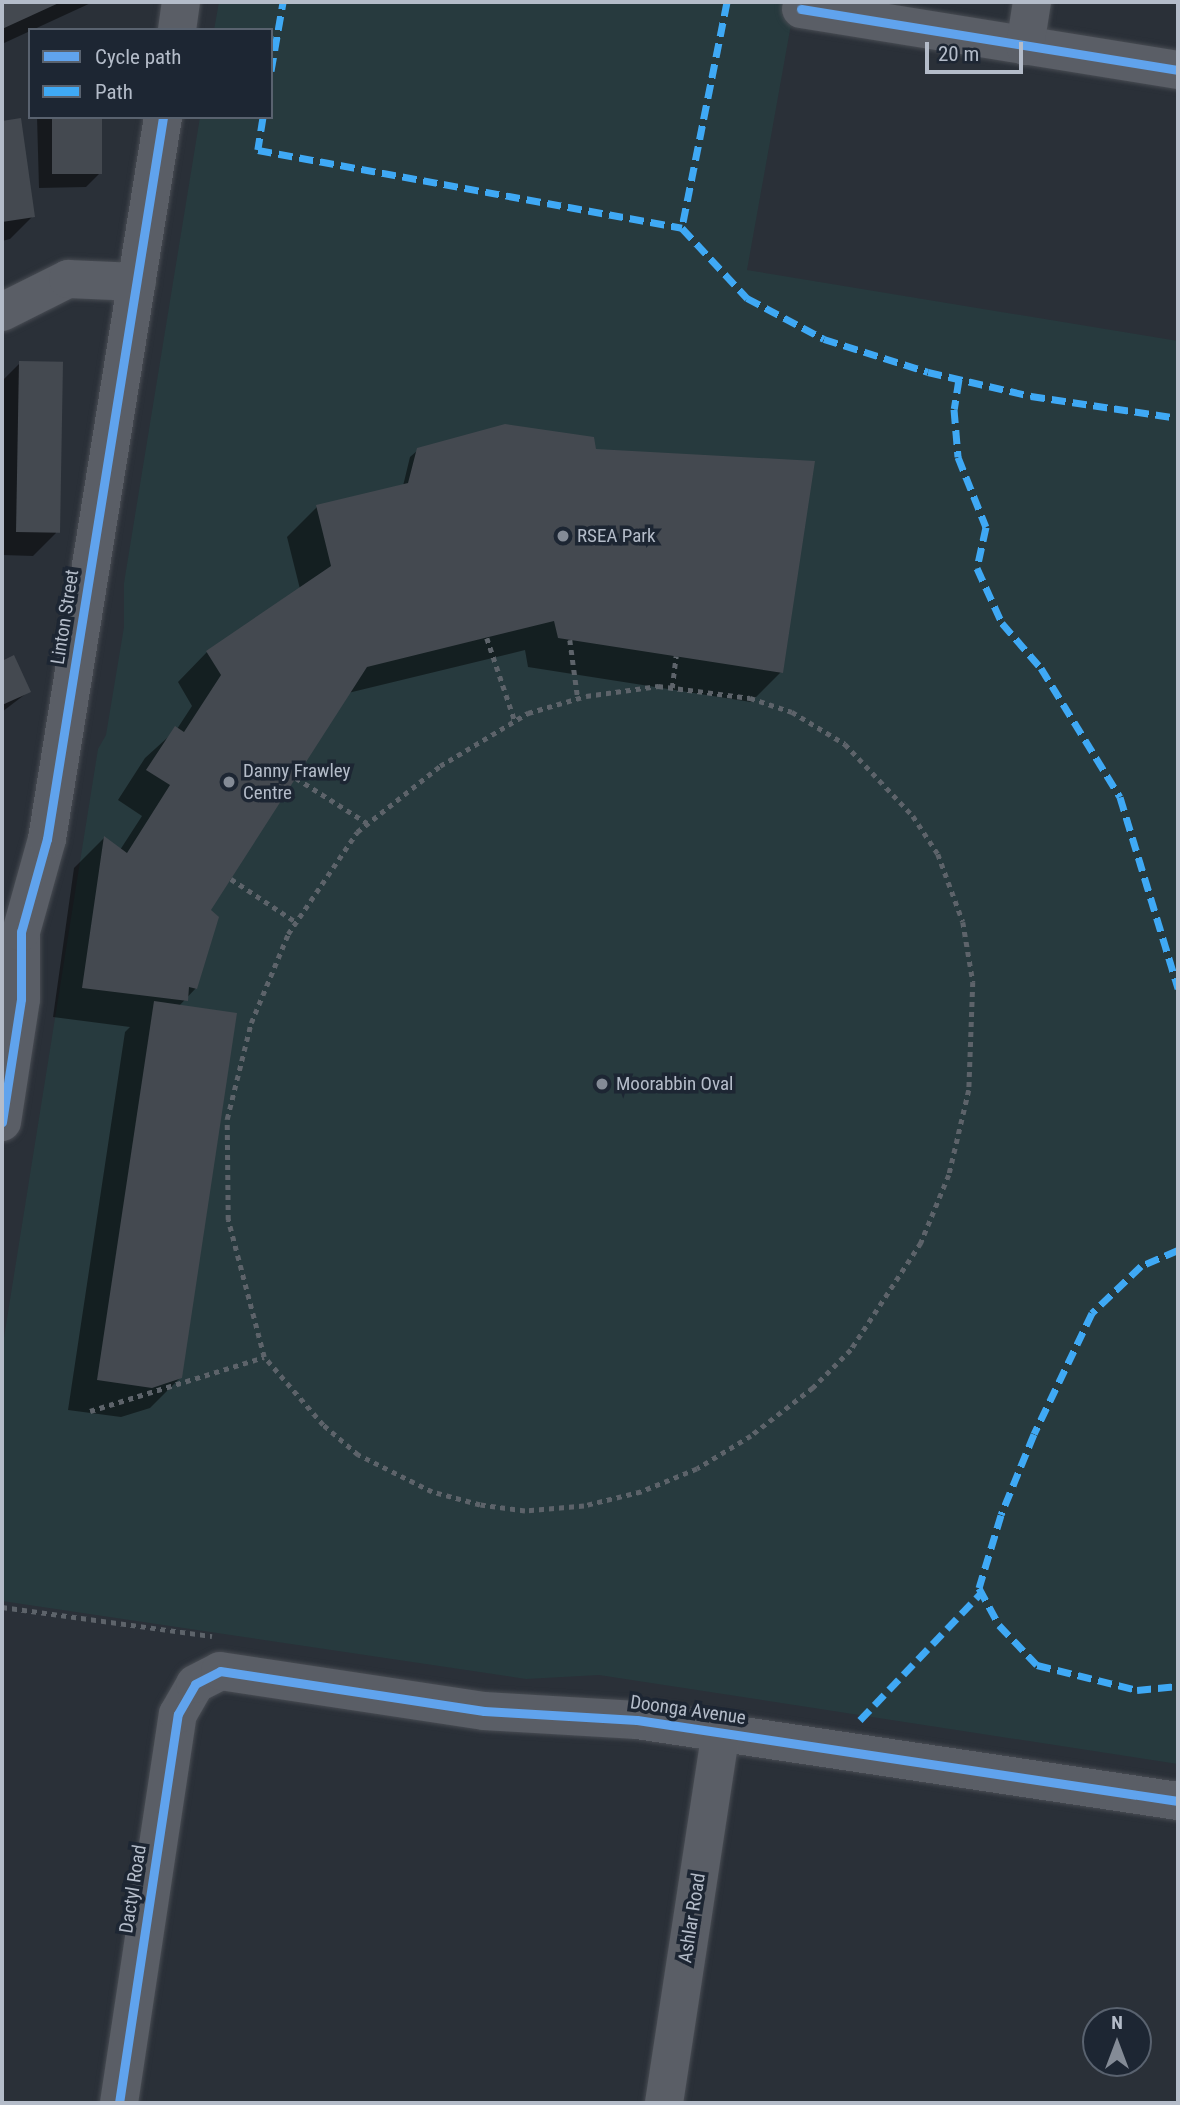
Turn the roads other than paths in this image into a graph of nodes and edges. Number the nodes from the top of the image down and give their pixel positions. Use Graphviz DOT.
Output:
graph roads {
  1 [pos="181,2"];
  2 [pos="1032,2"];
  3 [pos="801,9"];
  4 [pos="177,28"];
  5 [pos="1025,46"];
  6 [pos="1178,70"];
  7 [pos="163,119"];
  8 [pos="137,282"];
  9 [pos="2,312"];
  10 [pos="11,933"];
  11 [pos="2,1122"];
  12 [pos="195,1684"];
  13 [pos="721,1732"];
  14 [pos="1178,1801"];
  15 [pos="119,2103"];
  16 [pos="664,2103"];
  1 -- 4 [label="street"];
  2 -- 5 [label="street"];
  3 -- 5 [label="street"];
  5 -- 6 [label="street"];
  7 -- 8 [label="street, Linton Street"];
  8 -- 9 [label="street"];
  8 -- 10 [label="street, Linton Street"];
  10 -- 11 [label="street, Linton Street"];
  12 -- 13 [label="street, Doonga Avenue"];
  12 -- 15 [label="street, Dactyl Road"];
  13 -- 14 [label="street, Doonga Avenue"];
  13 -- 16 [label="street, Ashlar Road"];
}
